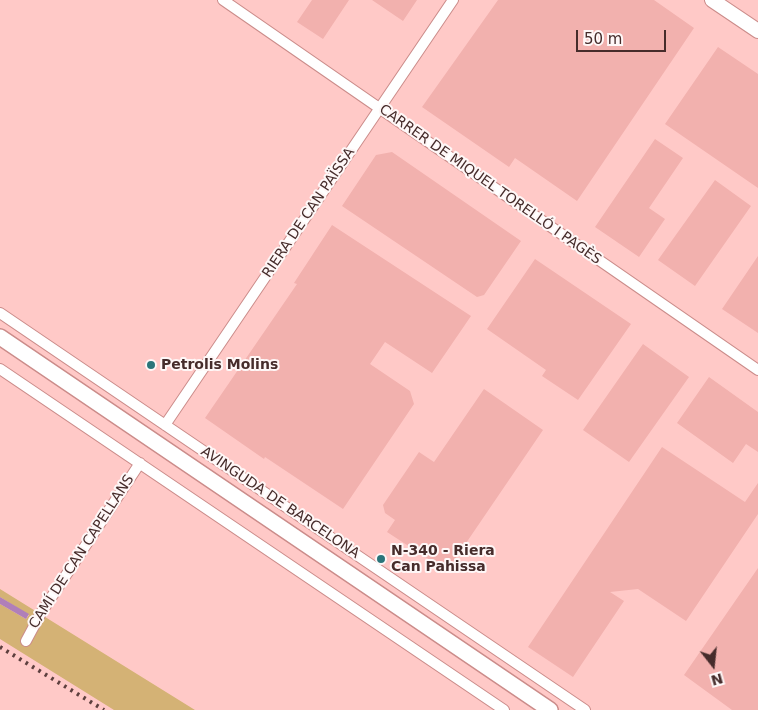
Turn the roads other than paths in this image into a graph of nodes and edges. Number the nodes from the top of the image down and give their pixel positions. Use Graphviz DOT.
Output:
graph roads {
  1 [pos="222,0"];
  2 [pos="453,0"];
  3 [pos="712,0"];
  4 [pos="758,32"];
  5 [pos="380,108"];
  6 [pos="0,313"];
  7 [pos="0,337"];
  8 [pos="0,369"];
  9 [pos="758,370"];
  10 [pos="165,425"];
  11 [pos="140,464"];
  12 [pos="26,641"];
  13 [pos="504,710"];
  14 [pos="550,710"];
  15 [pos="585,710"];
  1 -- 5 [label="street, CARRER DE MIQUEL TORELLÓ I PAGÈS"];
  2 -- 5 [label="street, RIERA DE CAN PAÏSSA"];
  3 -- 4 [label="main road"];
  5 -- 9 [label="street, CARRER DE MIQUEL TORELLÓ I PAGÈS"];
  5 -- 10 [label="street, RIERA DE CAN PAÏSSA"];
  6 -- 10 [label="street, AVINGUDA DE BARCELONA"];
  7 -- 14 [label="main road, AVINGUDA DE BARCELONA"];
  8 -- 11 [label="street"];
  10 -- 15 [label="street, AVINGUDA DE BARCELONA"];
  11 -- 12 [label="street, CAMÍ DE CAN CAPELLANS"];
  11 -- 13 [label="street"];
}
